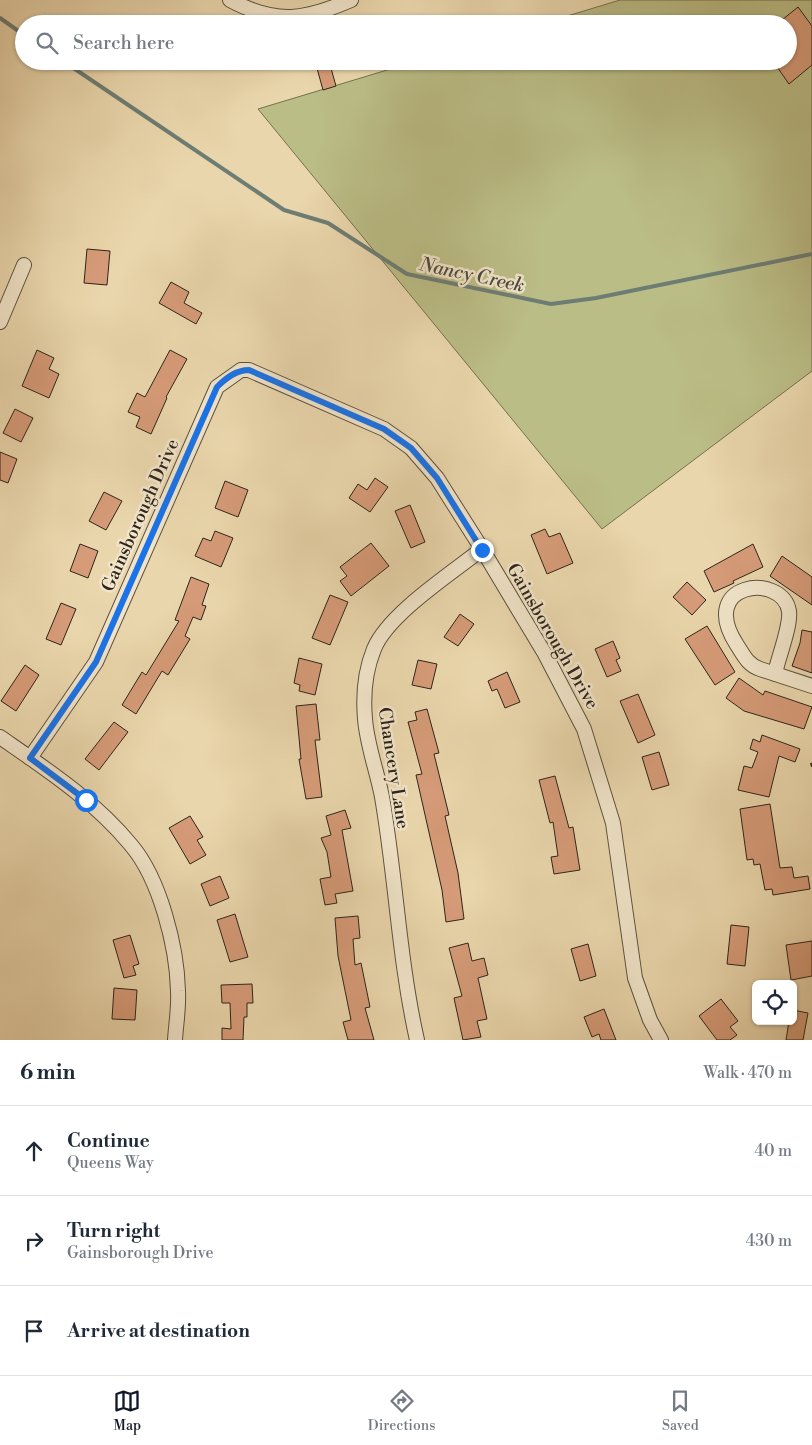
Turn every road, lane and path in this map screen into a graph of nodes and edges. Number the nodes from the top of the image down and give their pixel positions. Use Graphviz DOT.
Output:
graph roads {
  1 [pos="230,0"];
  2 [pos="352,0"];
  3 [pos="270,15"];
  4 [pos="309,15"];
  5 [pos="24,264"];
  6 [pos="0,322"];
  7 [pos="482,550"];
  8 [pos="774,674"];
  9 [pos="812,686"];
  10 [pos="0,736"];
  11 [pos="30,758"];
  12 [pos="811,763"];
  13 [pos="812,767"];
  14 [pos="175,1040"];
  15 [pos="417,1040"];
  16 [pos="661,1040"];
  1 -- 3 [label="street"];
  2 -- 4 [label="street"];
  5 -- 6 [label="street"];
  7 -- 11 [label="street, Gainsborough Drive"];
  7 -- 15 [label="street, Chancery Lane"];
  7 -- 16 [label="street, Gainsborough Drive"];
  8 -- 8 [label="street"];
  8 -- 9 [label="street"];
  10 -- 11 [label="street"];
  11 -- 14 [label="street"];
  12 -- 13 [label="path"];
}
